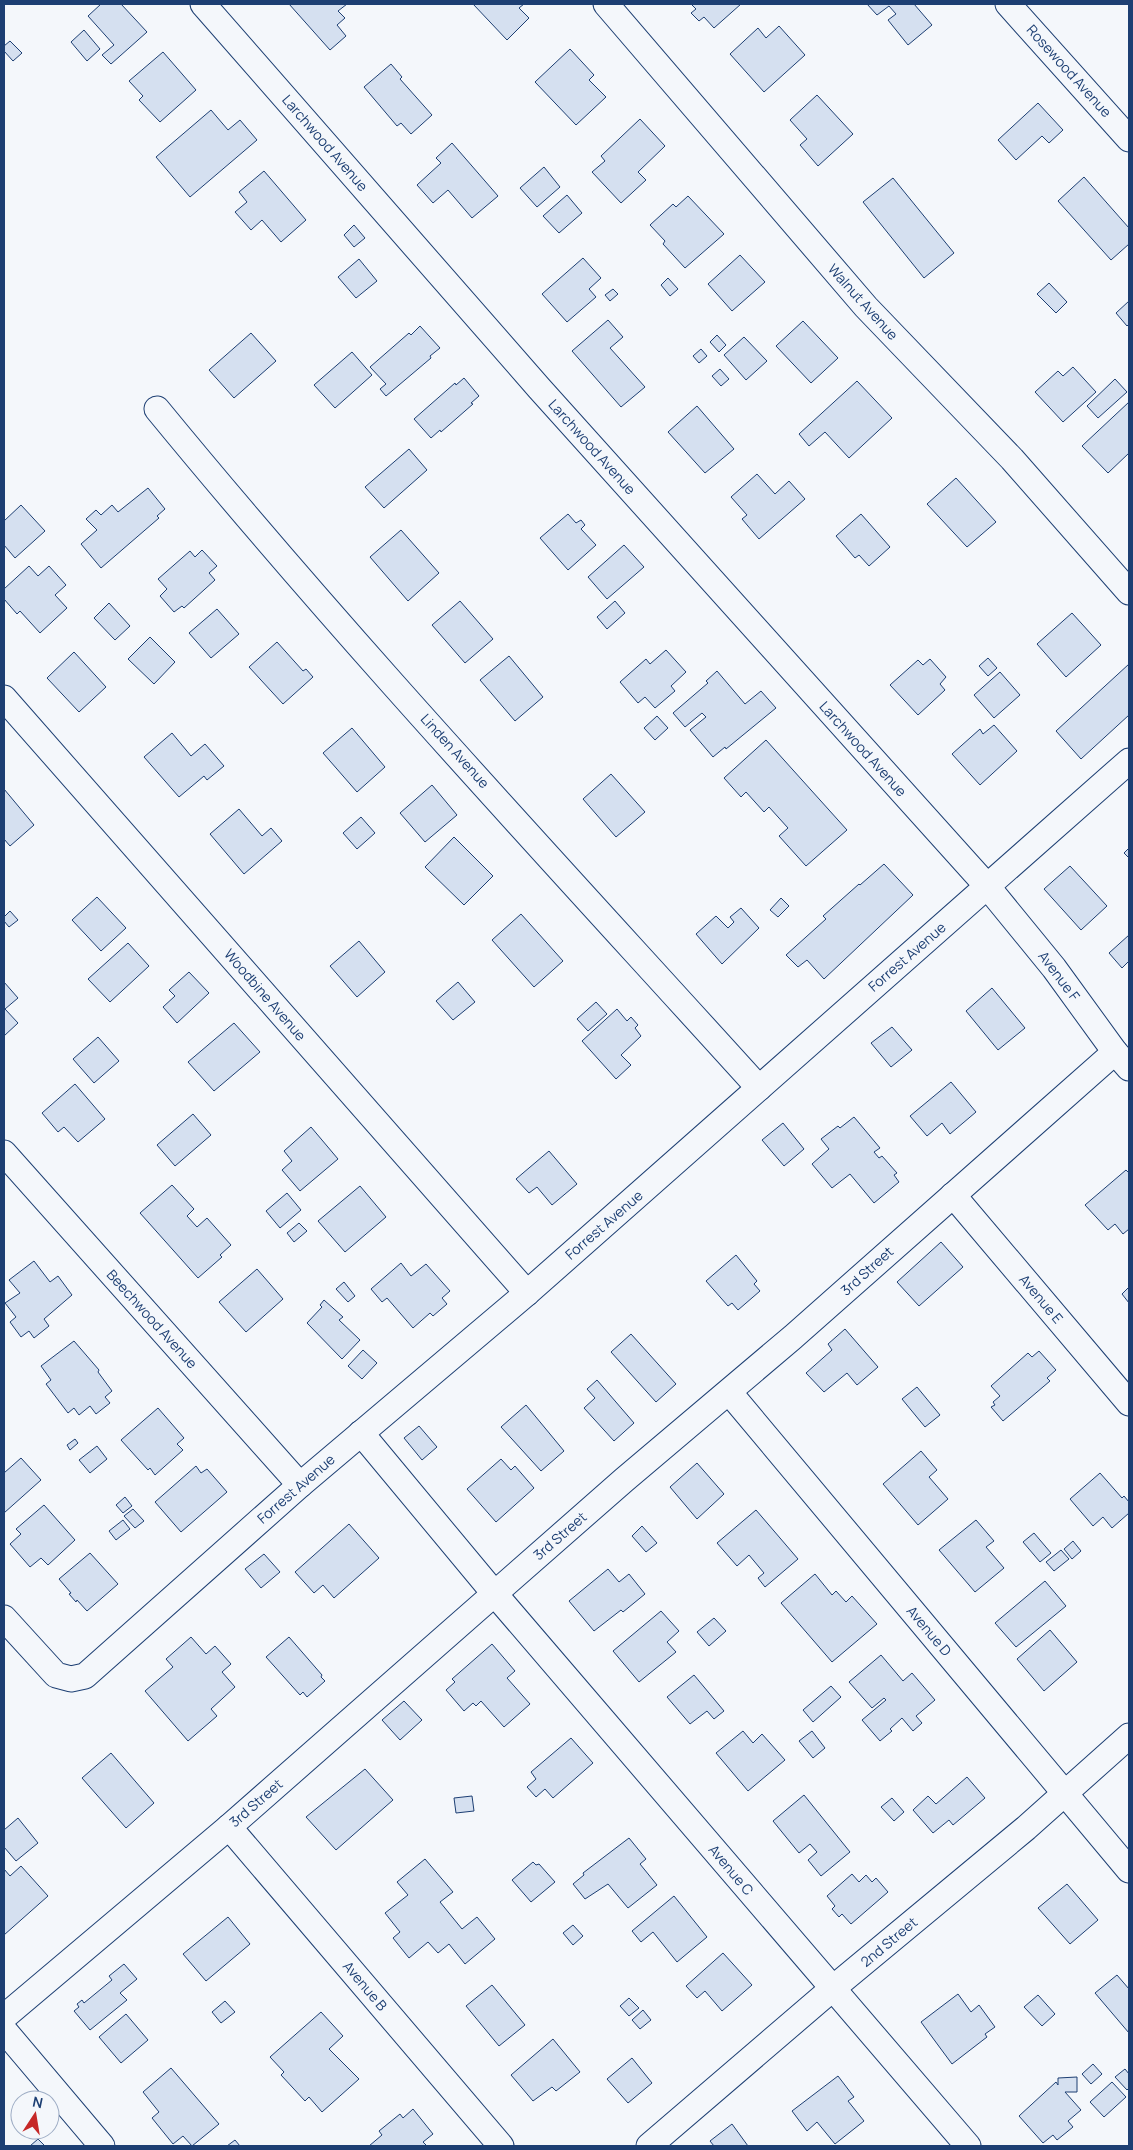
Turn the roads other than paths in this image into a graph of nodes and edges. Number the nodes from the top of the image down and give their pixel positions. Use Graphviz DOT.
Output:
graph roads {
  1 [pos="203,4"];
  2 [pos="606,4"];
  3 [pos="1008,4"];
  4 [pos="1129,139"];
  5 [pos="157,409"];
  6 [pos="1129,592"];
  7 [pos="4,698"];
  8 [pos="1129,761"];
  9 [pos="987,886"];
  10 [pos="1122,1060"];
  11 [pos="759,1088"];
  12 [pos="4,1154"];
  13 [pos="953,1195"];
  14 [pos="527,1293"];
  15 [pos="729,1392"];
  16 [pos="1129,1402"];
  17 [pos="361,1433"];
  18 [pos="300,1485"];
  19 [pos="494,1594"];
  20 [pos="4,1618"];
  21 [pos="1129,1736"];
  22 [pos="1064,1794"];
  23 [pos="229,1826"];
  24 [pos="1129,1870"];
  25 [pos="832,1989"];
  26 [pos="4,2017"];
  27 [pos="4,2030"];
  28 [pos="102,2146"];
  29 [pos="501,2146"];
  30 [pos="649,2146"];
  31 [pos="968,2146"];
  1 -- 9 [label="street, Larchwood Avenue"];
  2 -- 6 [label="street, Walnut Avenue"];
  3 -- 4 [label="street, Rosewood Avenue"];
  5 -- 11 [label="street, Linden Avenue"];
  7 -- 14 [label="street, Woodbine Avenue"];
  8 -- 9 [label="street, Forrest Avenue"];
  9 -- 10 [label="street, Avenue F"];
  9 -- 11 [label="street, Forrest Avenue"];
  10 -- 13 [label="street, 3rd Street"];
  11 -- 14 [label="street, Forrest Avenue"];
  12 -- 18 [label="street, Beechwood Avenue"];
  13 -- 15 [label="street, 3rd Street"];
  13 -- 16 [label="street, Avenue E"];
  14 -- 17 [label="street, Forrest Avenue"];
  15 -- 19 [label="street, 3rd Street"];
  15 -- 22 [label="street, Avenue D"];
  17 -- 18 [label="street, Forrest Avenue"];
  17 -- 19 [label="street"];
  18 -- 20 [label="street, Forrest Avenue"];
  19 -- 23 [label="street, 3rd Street"];
  19 -- 25 [label="street, Avenue C"];
  21 -- 22 [label="street, 2nd Street"];
  22 -- 24 [label="street, Avenue D"];
  22 -- 25 [label="street, 2nd Street"];
  23 -- 26 [label="street, 3rd Street"];
  23 -- 29 [label="street, Avenue B"];
  25 -- 30 [label="street, 2nd Street"];
  25 -- 31 [label="street, Avenue C"];
  27 -- 28 [label="street"];
}
